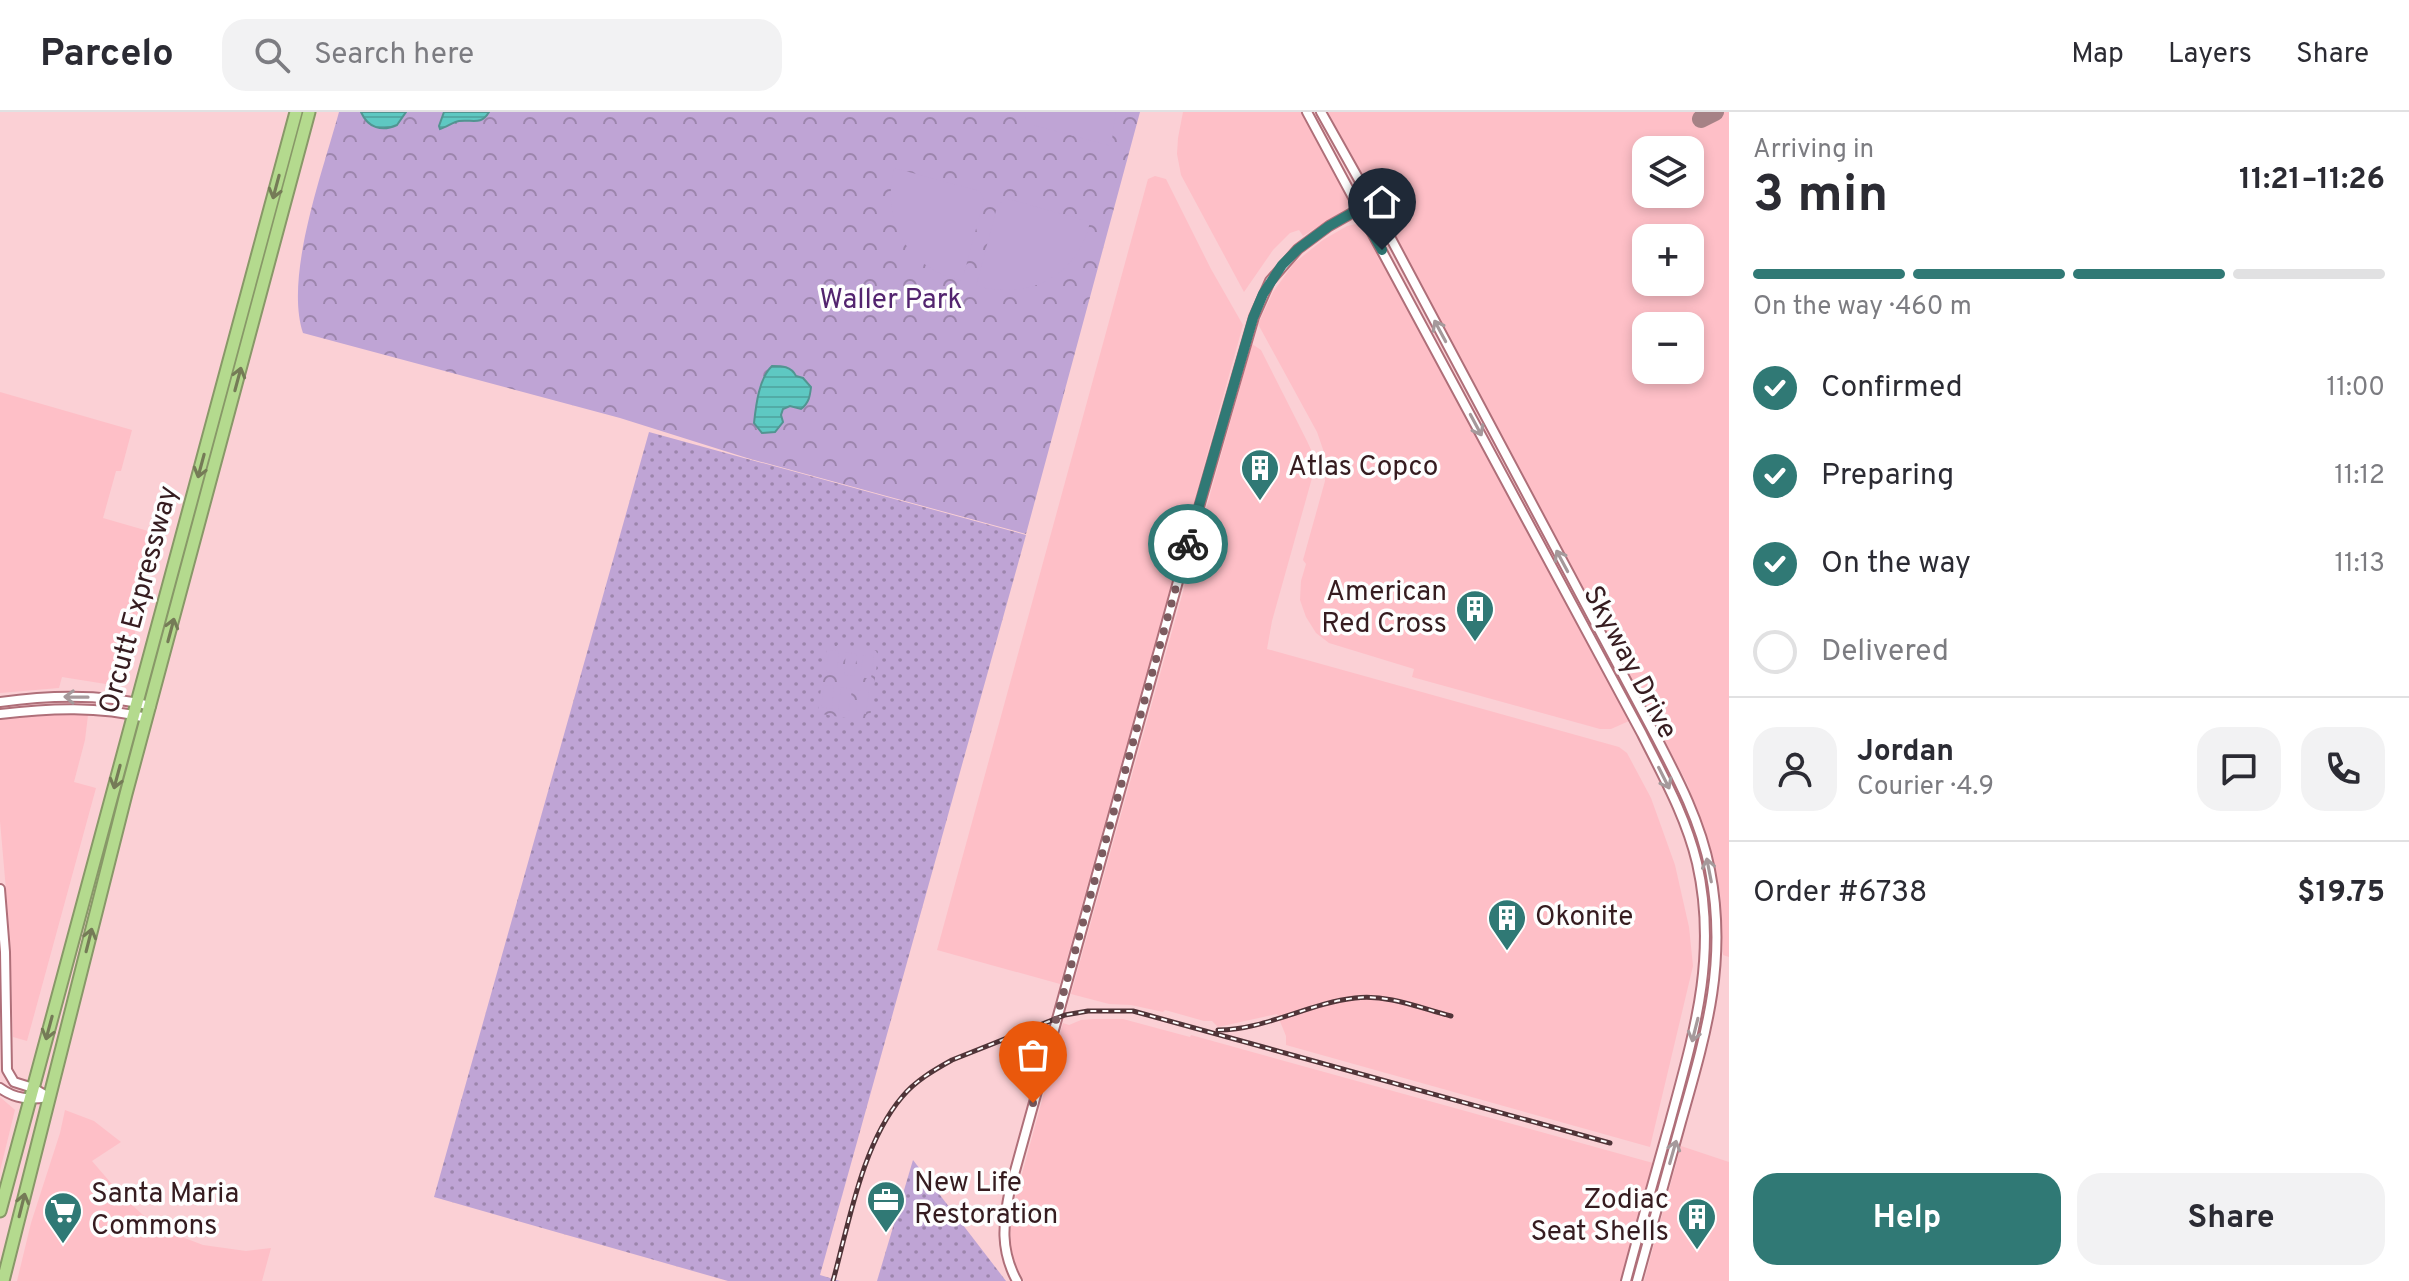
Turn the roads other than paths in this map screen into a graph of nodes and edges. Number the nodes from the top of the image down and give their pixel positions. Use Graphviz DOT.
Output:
graph roads {
  1 [pos="296,112"];
  2 [pos="309,112"];
  3 [pos="1307,112"];
  4 [pos="1321,112"];
  5 [pos="1359,209"];
  6 [pos="0,702"];
  7 [pos="136,708"];
  8 [pos="149,712"];
  9 [pos="0,714"];
  10 [pos="0,889"];
  11 [pos="0,1088"];
  12 [pos="31,1094"];
  13 [pos="48,1097"];
  14 [pos="0,1211"];
  15 [pos="3,1281"];
  16 [pos="1017,1281"];
  17 [pos="1626,1281"];
  18 [pos="1637,1281"];
  1 -- 7 [label="highway, Orcutt Expressway, one-way"];
  8 -- 2 [label="highway, Orcutt Expressway, one-way"];
  3 -- 5 [label="main road, Skyway Drive"];
  18 -- 4 [label="main road, Skyway Drive, one-way"];
  5 -- 16 [label="main road"];
  5 -- 17 [label="main road, Skyway Drive, one-way"];
  7 -- 6 [label="main road, one-way"];
  7 -- 8 [label="main road"];
  7 -- 9 [label="main road"];
  7 -- 12 [label="highway, Orcutt Expressway, one-way"];
  13 -- 8 [label="highway, Orcutt Expressway, one-way"];
  10 -- 12 [label="main road"];
  11 -- 12 [label="main road"];
  12 -- 13 [label="main road"];
  12 -- 14 [label="highway, Orcutt Expressway"];
  15 -- 13 [label="highway, Orcutt Expressway, one-way"];
}
